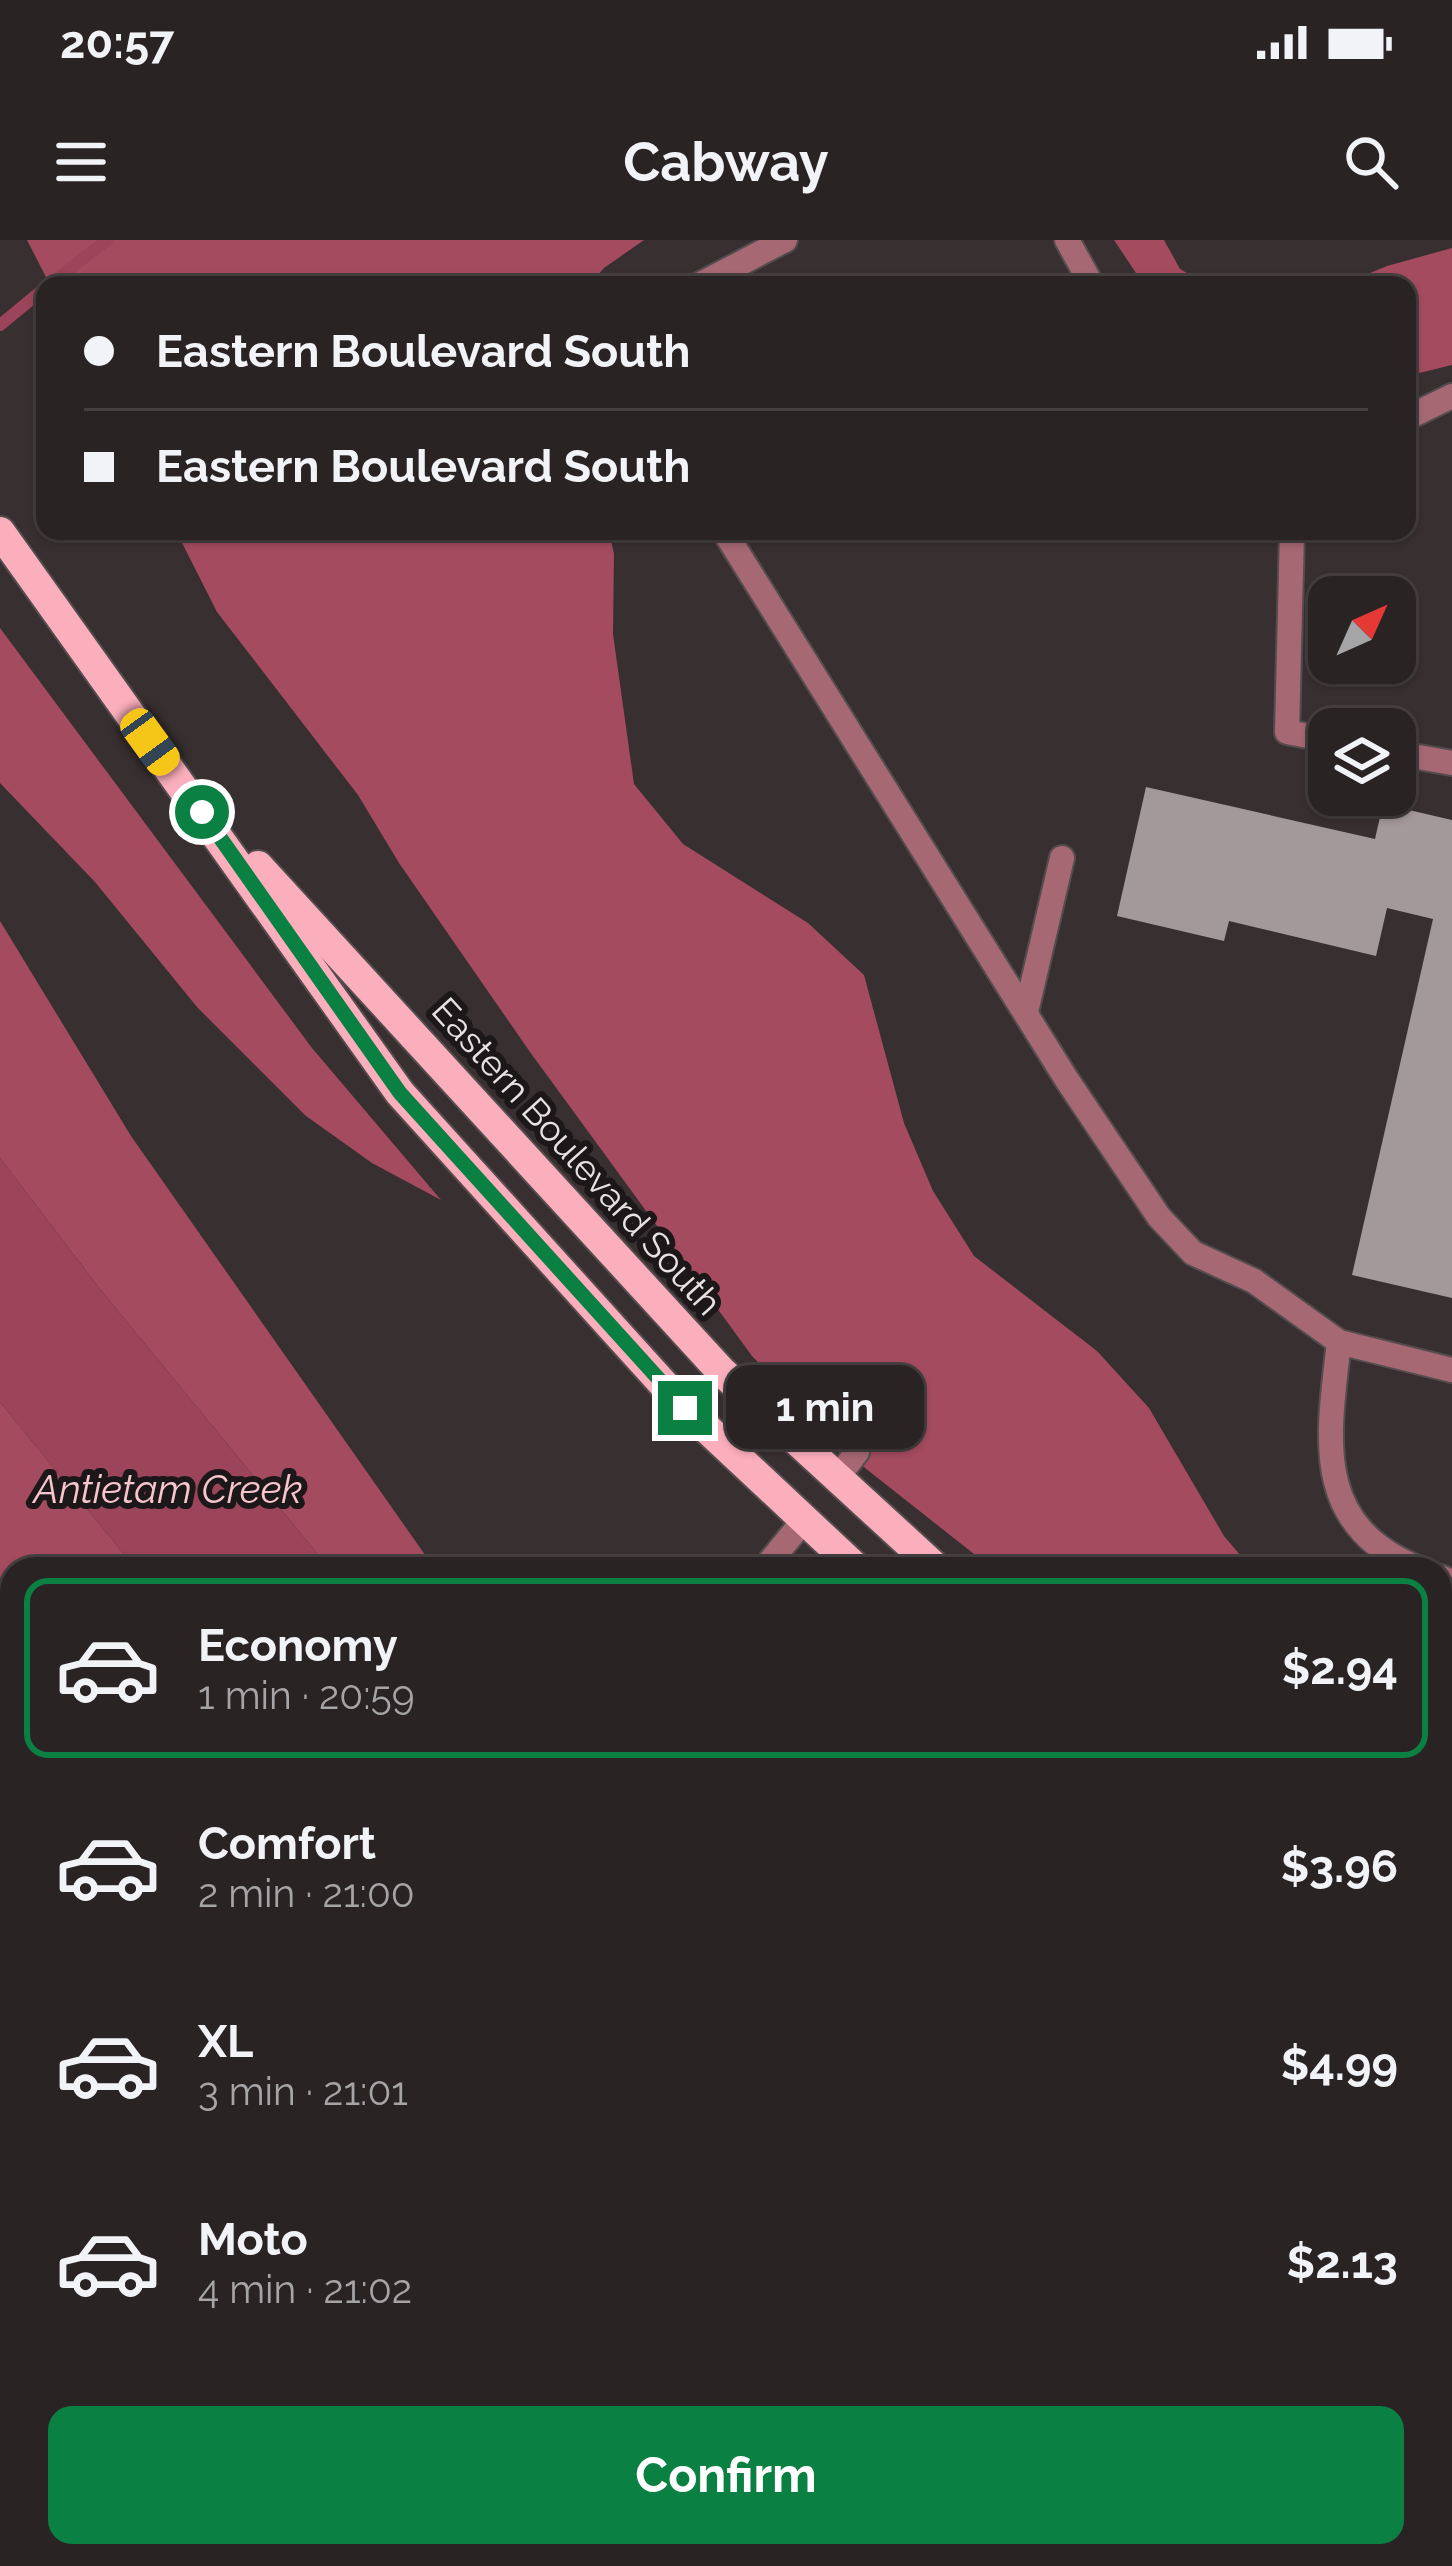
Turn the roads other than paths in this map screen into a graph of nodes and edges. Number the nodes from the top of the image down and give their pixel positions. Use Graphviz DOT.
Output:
graph roads {
  1 [pos="785,240"];
  2 [pos="1066,240"];
  3 [pos="715,276"];
  4 [pos="1087,276"];
  5 [pos="1452,396"];
  6 [pos="1416,414"];
  7 [pos="0,532"];
  8 [pos="730,540"];
  9 [pos="1292,540"];
  10 [pos="1308,736"];
  11 [pos="1416,756"];
  12 [pos="1452,763"];
  13 [pos="177,777"];
  14 [pos="1061,858"];
  15 [pos="1026,1012"];
  16 [pos="1339,1342"];
  17 [pos="1452,1370"];
  18 [pos="857,1452"];
  19 [pos="837,1478"];
  20 [pos="804,1520"];
  21 [pos="774,1557"];
  22 [pos="844,1557"];
  23 [pos="924,1557"];
  24 [pos="1401,1557"];
  1 -- 3 [label="street"];
  2 -- 4 [label="street"];
  5 -- 6 [label="street"];
  7 -- 13 [label="main road, Eastern Boulevard South"];
  8 -- 15 [label="street"];
  9 -- 10 [label="street"];
  11 -- 12 [label="street"];
  13 -- 19 [label="main road, Eastern Boulevard South"];
  13 -- 20 [label="main road, Eastern Boulevard South"];
  14 -- 15 [label="street"];
  15 -- 16 [label="street"];
  16 -- 17 [label="street"];
  16 -- 24 [label="street"];
  18 -- 19 [label="street"];
  19 -- 20 [label="main road"];
  19 -- 23 [label="main road, Eastern Boulevard South"];
  20 -- 21 [label="street"];
  20 -- 22 [label="main road, Eastern Boulevard South"];
}
